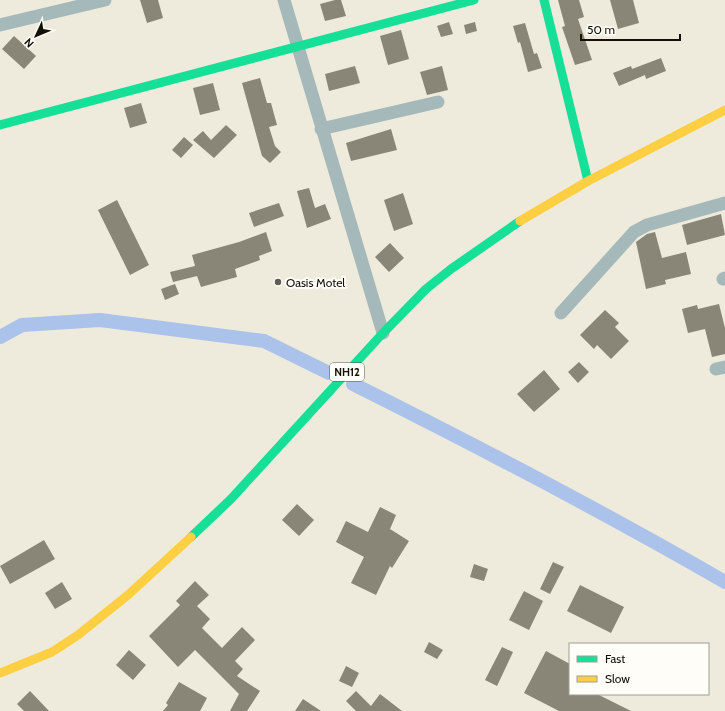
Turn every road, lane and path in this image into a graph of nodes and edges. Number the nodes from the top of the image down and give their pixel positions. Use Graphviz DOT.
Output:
graph roads {
  1 [pos="105,0"];
  2 [pos="284,0"];
  3 [pos="474,0"];
  4 [pos="544,0"];
  5 [pos="0,25"];
  6 [pos="297,48"];
  7 [pos="438,102"];
  8 [pos="725,110"];
  9 [pos="0,125"];
  10 [pos="321,129"];
  11 [pos="588,181"];
  12 [pos="725,203"];
  13 [pos="561,313"];
  14 [pos="383,334"];
  15 [pos="0,674"];
  1 -- 5 [label="street"];
  2 -- 6 [label="street"];
  3 -- 6 [label="main road"];
  4 -- 11 [label="main road"];
  6 -- 9 [label="main road"];
  6 -- 10 [label="street"];
  7 -- 10 [label="street"];
  8 -- 11 [label="main road, NH12"];
  10 -- 14 [label="street"];
  11 -- 14 [label="main road, NH12"];
  12 -- 13 [label="street"];
  14 -- 15 [label="main road, NH12"];
}
